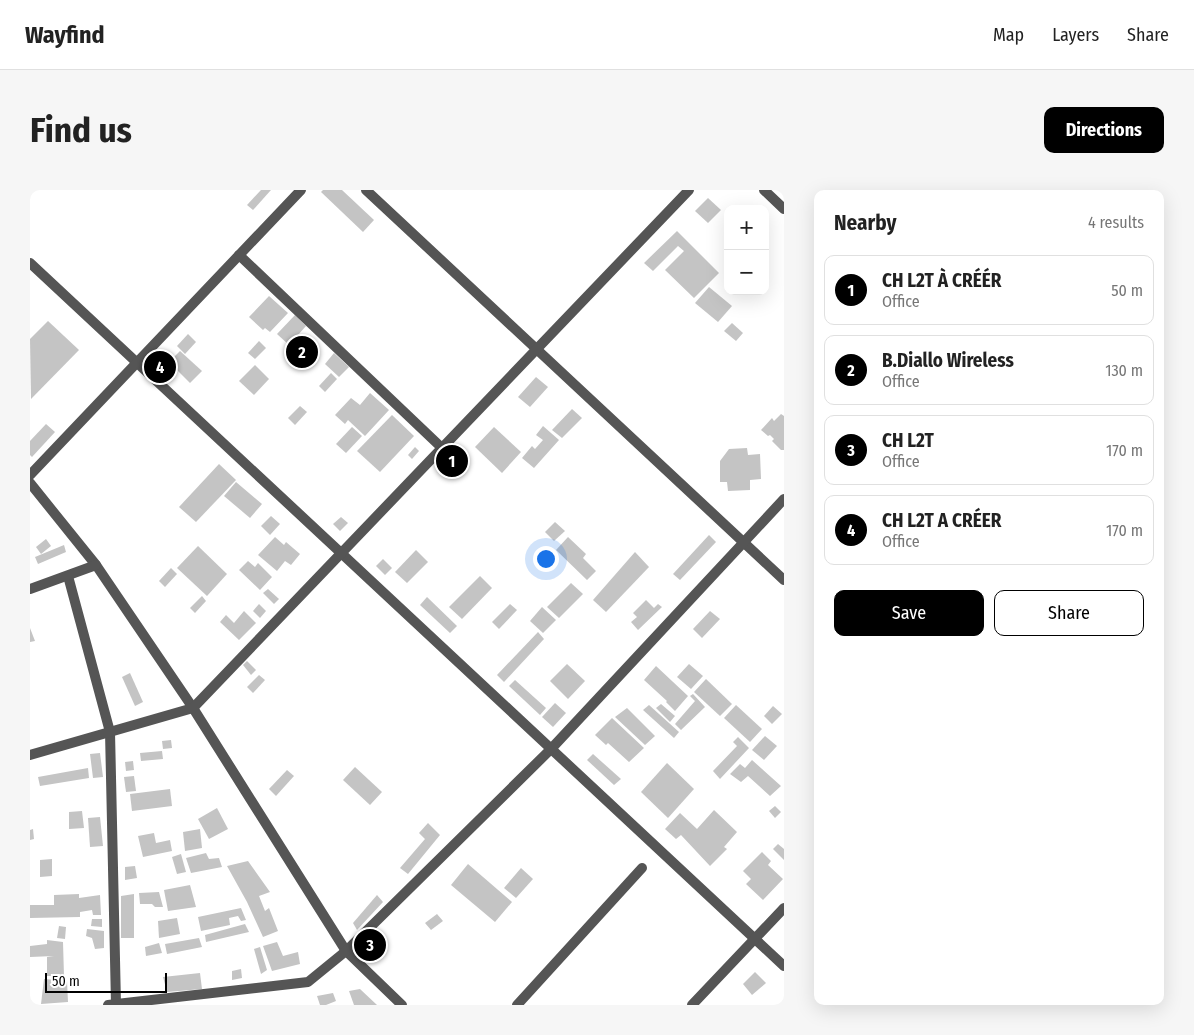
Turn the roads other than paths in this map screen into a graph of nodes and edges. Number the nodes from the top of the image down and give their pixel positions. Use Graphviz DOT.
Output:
graph roads {
  1 [pos="301,190"];
  2 [pos="366,190"];
  3 [pos="689,190"];
  4 [pos="764,190"];
  5 [pos="784,209"];
  6 [pos="239,255"];
  7 [pos="30,263"];
  8 [pos="537,349"];
  9 [pos="137,362"];
  10 [pos="442,448"];
  11 [pos="30,474"];
  12 [pos="30,483"];
  13 [pos="784,499"];
  14 [pos="744,542"];
  15 [pos="341,553"];
  16 [pos="96,565"];
  17 [pos="68,576"];
  18 [pos="784,580"];
  19 [pos="30,589"];
  20 [pos="193,708"];
  21 [pos="110,732"];
  22 [pos="551,749"];
  23 [pos="30,755"];
  24 [pos="642,868"];
  25 [pos="784,908"];
  26 [pos="755,939"];
  27 [pos="346,951"];
  28 [pos="784,966"];
  29 [pos="112,1005"];
  30 [pos="402,1005"];
  31 [pos="517,1005"];
  32 [pos="692,1005"];
  1 -- 6 [label="street"];
  2 -- 8 [label="street"];
  3 -- 8 [label="street"];
  4 -- 5 [label="street"];
  6 -- 9 [label="street"];
  6 -- 10 [label="street"];
  7 -- 9 [label="street"];
  8 -- 10 [label="street"];
  8 -- 14 [label="street"];
  9 -- 11 [label="street"];
  9 -- 15 [label="street"];
  10 -- 15 [label="street"];
  12 -- 16 [label="street"];
  13 -- 14 [label="street"];
  14 -- 18 [label="street"];
  14 -- 22 [label="street"];
  15 -- 20 [label="street"];
  15 -- 22 [label="street"];
  16 -- 17 [label="street"];
  16 -- 20 [label="street"];
  17 -- 19 [label="street"];
  17 -- 21 [label="street"];
  20 -- 21 [label="street"];
  20 -- 27 [label="street"];
  21 -- 23 [label="street"];
  21 -- 29 [label="street"];
  22 -- 26 [label="street"];
  22 -- 27 [label="street"];
  24 -- 31 [label="street"];
  25 -- 26 [label="street"];
  26 -- 28 [label="street"];
  26 -- 32 [label="street"];
  27 -- 29 [label="street"];
  27 -- 30 [label="street"];
}
